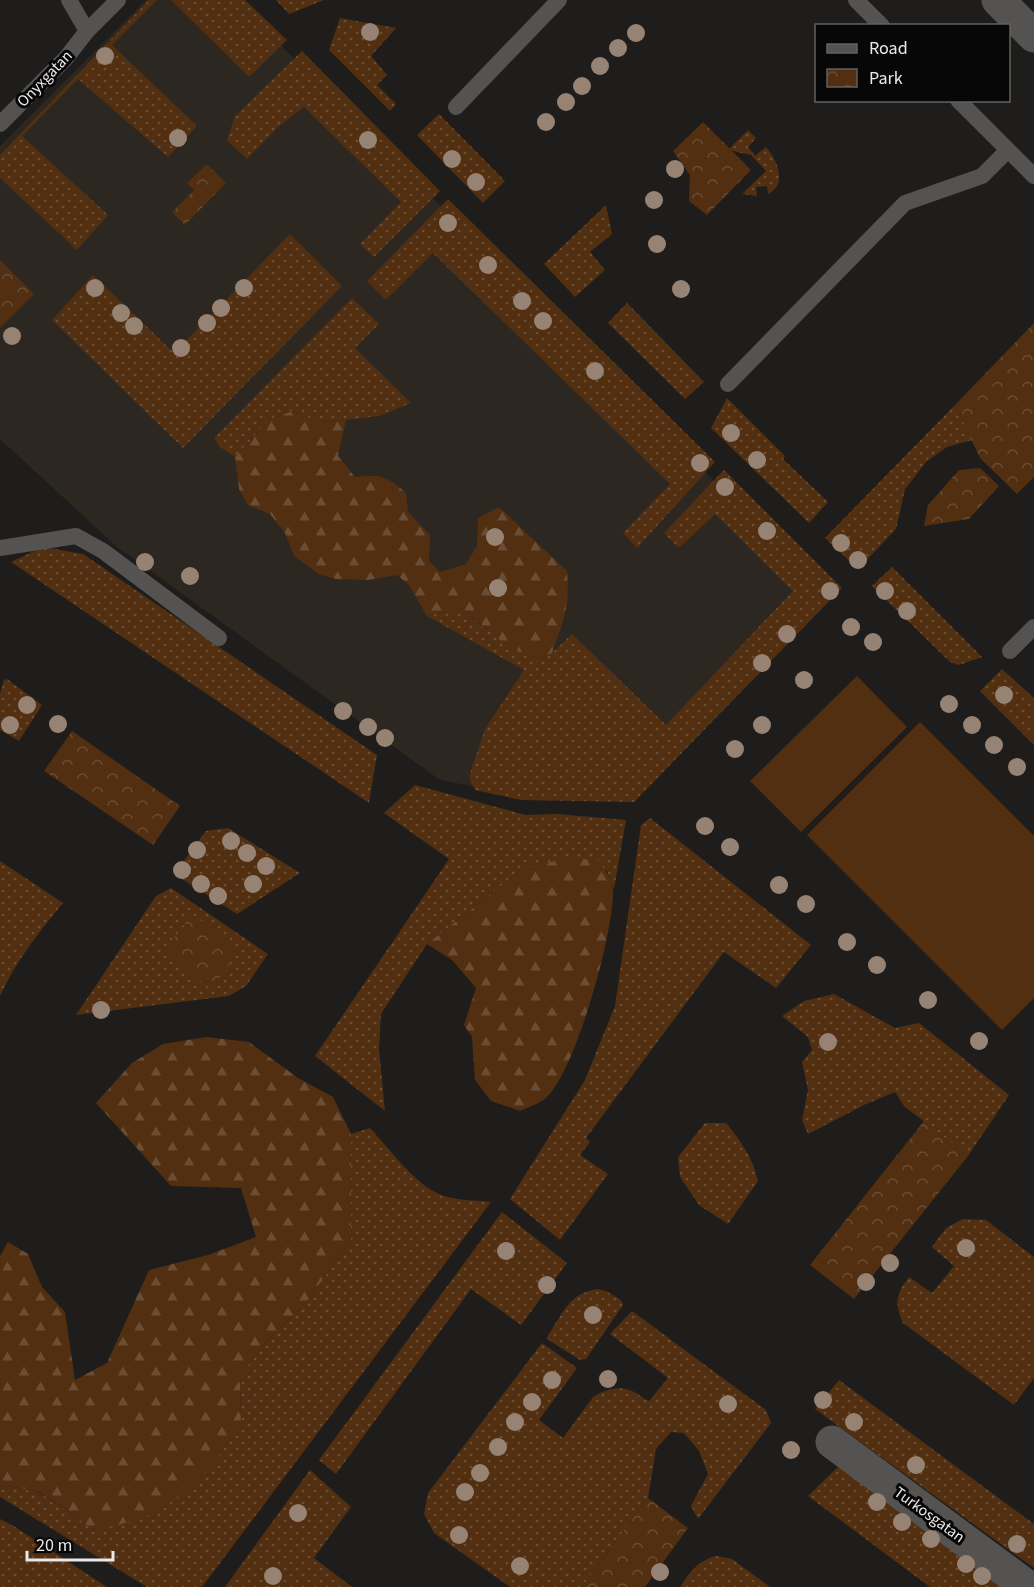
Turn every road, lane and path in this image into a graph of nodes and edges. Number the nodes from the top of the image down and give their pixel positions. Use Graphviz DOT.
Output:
graph roads {
  1 [pos="69,0"];
  2 [pos="118,0"];
  3 [pos="559,0"];
  4 [pos="856,0"];
  5 [pos="998,0"];
  6 [pos="880,24"];
  7 [pos="87,31"];
  8 [pos="1034,36"];
  9 [pos="960,102"];
  10 [pos="456,107"];
  11 [pos="0,124"];
  12 [pos="1008,150"];
  13 [pos="1034,176"];
  14 [pos="728,384"];
  15 [pos="0,548"];
  16 [pos="1034,627"];
  17 [pos="219,638"];
  18 [pos="1010,651"];
  19 [pos="832,1442"];
  20 [pos="1028,1587"];
  1 -- 7 [label="lane"];
  2 -- 7 [label="lane, Onyxgatan"];
  3 -- 10 [label="lane"];
  4 -- 6 [label="lane"];
  5 -- 8 [label="street"];
  7 -- 11 [label="lane, Onyxgatan"];
  9 -- 12 [label="lane"];
  12 -- 13 [label="lane"];
  12 -- 14 [label="lane"];
  15 -- 17 [label="lane"];
  16 -- 18 [label="lane"];
  19 -- 20 [label="street, Turkosgatan"];
}
